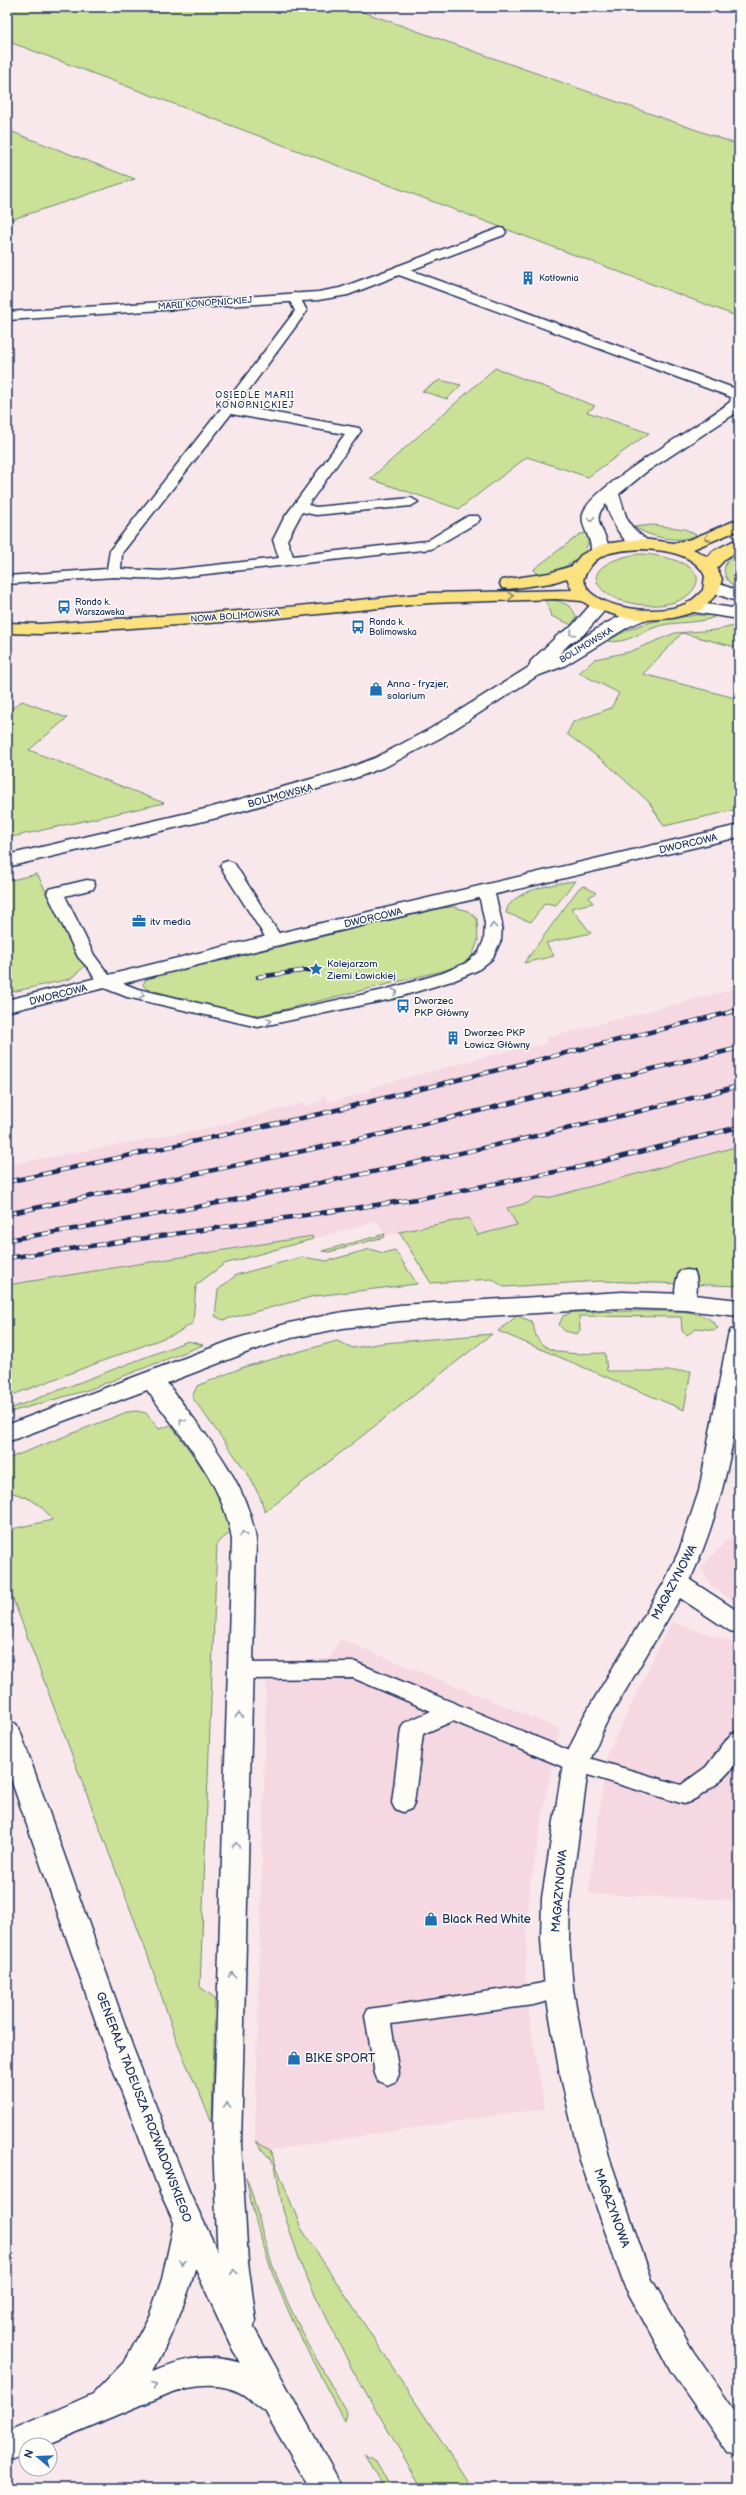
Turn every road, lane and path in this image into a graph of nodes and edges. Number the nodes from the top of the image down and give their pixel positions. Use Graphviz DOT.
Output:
graph roads {
  1 [pos="500,232"];
  2 [pos="399,270"];
  3 [pos="294,297"];
  4 [pos="7,316"];
  5 [pos="739,395"];
  6 [pos="228,409"];
  7 [pos="611,494"];
  8 [pos="411,502"];
  9 [pos="299,507"];
  10 [pos="473,520"];
  11 [pos="739,524"];
  12 [pos="642,544"];
  13 [pos="739,544"];
  14 [pos="674,548"];
  15 [pos="599,551"];
  16 [pos="288,561"];
  17 [pos="708,567"];
  18 [pos="576,570"];
  19 [pos="114,573"];
  20 [pos="7,580"];
  21 [pos="714,587"];
  22 [pos="584,596"];
  23 [pos="739,597"];
  24 [pos="430,598"];
  25 [pos="599,606"];
  26 [pos="693,607"];
  27 [pos="739,614"];
  28 [pos="640,615"];
  29 [pos="7,628"];
  30 [pos="40,629"];
  31 [pos="7,635"];
  32 [pos="531,672"];
  33 [pos="739,831"];
  34 [pos="7,861"];
  35 [pos="228,866"];
  36 [pos="87,885"];
  37 [pos="486,890"];
  38 [pos="275,940"];
  39 [pos="106,982"];
  40 [pos="7,1006"];
  41 [pos="686,1276"];
  42 [pos="685,1302"];
  43 [pos="739,1308"];
  44 [pos="739,1336"];
  45 [pos="152,1379"];
  46 [pos="7,1434"];
  47 [pos="676,1583"];
  48 [pos="739,1624"];
  49 [pos="241,1671"];
  50 [pos="451,1712"];
  51 [pos="7,1731"];
  52 [pos="739,1740"];
  53 [pos="576,1763"];
  54 [pos="403,1803"];
  55 [pos="559,1988"];
  56 [pos="387,2074"];
  57 [pos="189,2224"];
  58 [pos="243,2338"];
  59 [pos="104,2404"];
  60 [pos="282,2412"];
  61 [pos="736,2434"];
  62 [pos="7,2447"];
  63 [pos="327,2488"];
  1 -- 2 [label="lane"];
  2 -- 3 [label="street, MARII KONOPNICKIEJ"];
  2 -- 5 [label="street"];
  3 -- 4 [label="street, MARII KONOPNICKIEJ"];
  3 -- 6 [label="lane"];
  5 -- 7 [label="street"];
  6 -- 9 [label="lane"];
  6 -- 19 [label="lane"];
  7 -- 12 [label="street"];
  7 -- 15 [label="street, one-way"];
  8 -- 9 [label="lane"];
  9 -- 16 [label="lane"];
  10 -- 16 [label="lane"];
  11 -- 14 [label="main road, one-way"];
  12 -- 14 [label="main road"];
  12 -- 15 [label="main road"];
  13 -- 17 [label="main road"];
  14 -- 17 [label="main road"];
  15 -- 18 [label="main road"];
  16 -- 19 [label="lane"];
  17 -- 21 [label="main road"];
  18 -- 22 [label="main road"];
  18 -- 24 [label="main road, NOWA BOLIMOWSKA"];
  19 -- 20 [label="lane"];
  21 -- 23 [label="street"];
  21 -- 26 [label="main road"];
  24 -- 22 [label="main road, NOWA BOLIMOWSKA, one-way"];
  22 -- 25 [label="main road"];
  24 -- 30 [label="main road, NOWA BOLIMOWSKA"];
  25 -- 28 [label="main road"];
  25 -- 32 [label="street, BOLIMOWSKA, one-way"];
  26 -- 27 [label="street"];
  26 -- 28 [label="main road"];
  28 -- 32 [label="street, BOLIMOWSKA"];
  29 -- 30 [label="main road, NOWA BOLIMOWSKA"];
  30 -- 31 [label="main road, NOWA BOLIMOWSKA"];
  32 -- 34 [label="street, BOLIMOWSKA"];
  33 -- 37 [label="street, DWORCOWA"];
  35 -- 38 [label="lane"];
  36 -- 39 [label="lane"];
  37 -- 38 [label="street, DWORCOWA"];
  39 -- 37 [label="lane, one-way"];
  38 -- 39 [label="street, DWORCOWA"];
  39 -- 40 [label="street, DWORCOWA"];
  41 -- 42 [label="lane"];
  42 -- 43 [label="street"];
  42 -- 45 [label="street"];
  44 -- 47 [label="street, MAGAZYNOWA"];
  45 -- 46 [label="street"];
  49 -- 45 [label="street, one-way"];
  47 -- 48 [label="street"];
  47 -- 53 [label="street, MAGAZYNOWA"];
  49 -- 50 [label="lane"];
  58 -- 49 [label="street, one-way"];
  50 -- 53 [label="lane"];
  50 -- 54 [label="lane"];
  51 -- 57 [label="street, GENERAŁA TADEUSZA ROZWADOWSKIEGO"];
  52 -- 53 [label="lane"];
  53 -- 55 [label="street, MAGAZYNOWA"];
  55 -- 56 [label="lane"];
  55 -- 61 [label="street, MAGAZYNOWA"];
  57 -- 58 [label="street, GENERAŁA TADEUSZA ROZWADOWSKIEGO"];
  57 -- 59 [label="street, one-way"];
  58 -- 60 [label="street, GENERAŁA TADEUSZA ROZWADOWSKIEGO"];
  59 -- 60 [label="street, one-way"];
  59 -- 62 [label="street"];
  60 -- 63 [label="street, GENERAŁA TADEUSZA ROZWADOWSKIEGO"];
}
